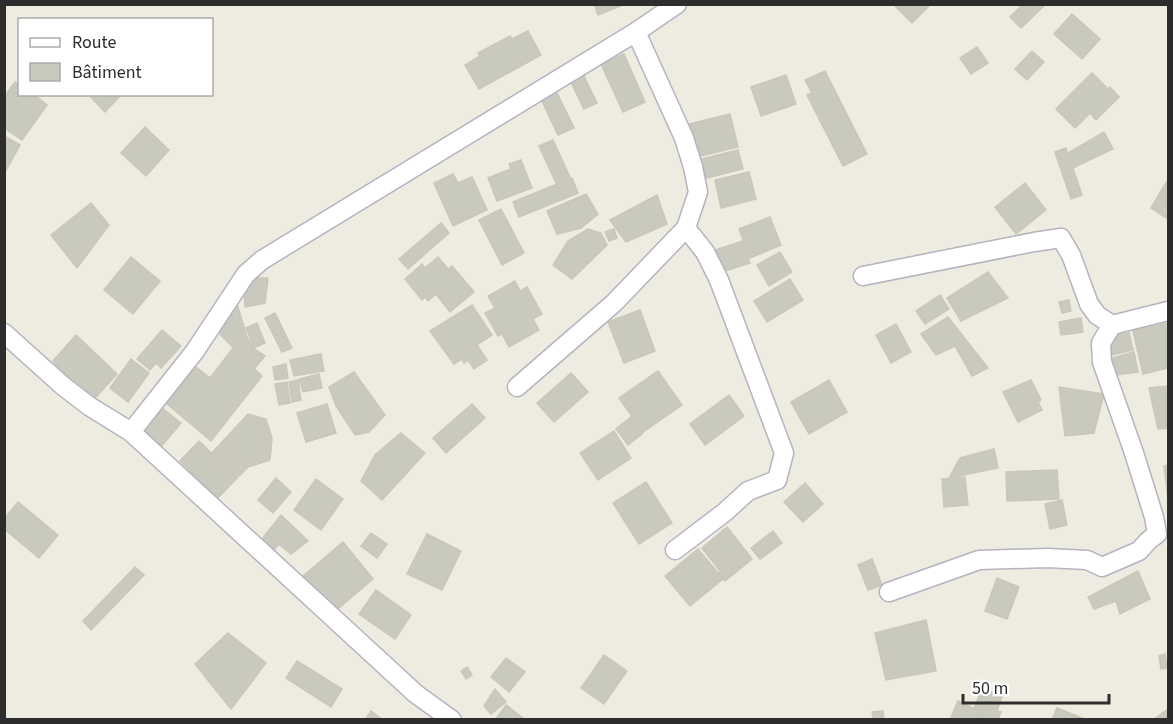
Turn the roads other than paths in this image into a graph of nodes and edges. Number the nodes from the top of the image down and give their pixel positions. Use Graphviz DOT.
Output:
graph roads {
  1 [pos="677,4"];
  2 [pos="636,32"];
  3 [pos="686,228"];
  4 [pos="863,276"];
  5 [pos="1168,311"];
  6 [pos="1112,325"];
  7 [pos="4,333"];
  8 [pos="517,387"];
  9 [pos="131,432"];
  10 [pos="675,550"];
  11 [pos="890,592"];
  12 [pos="452,720"];
  1 -- 2 [label="street"];
  2 -- 3 [label="street"];
  2 -- 9 [label="street"];
  3 -- 8 [label="street"];
  3 -- 10 [label="street"];
  4 -- 6 [label="street"];
  5 -- 6 [label="street"];
  6 -- 11 [label="street"];
  7 -- 9 [label="street"];
  9 -- 12 [label="street"];
}
